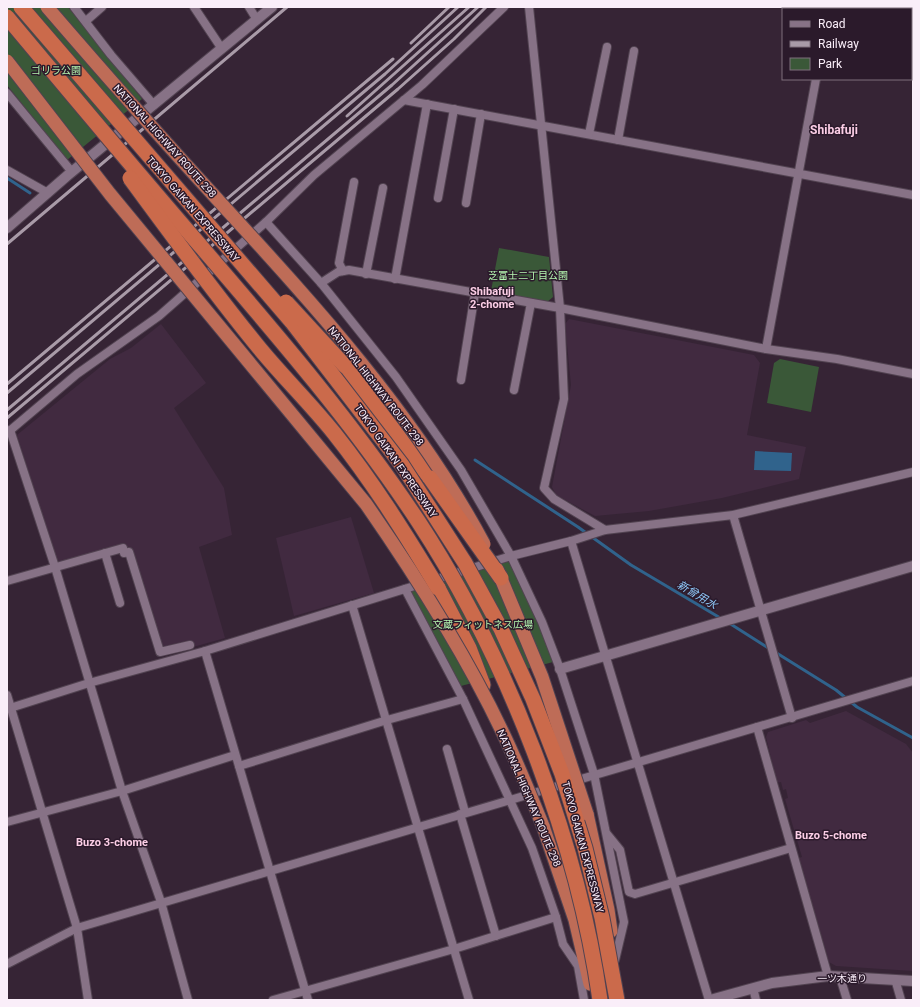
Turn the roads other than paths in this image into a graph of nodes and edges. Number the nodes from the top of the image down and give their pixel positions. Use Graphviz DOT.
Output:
graph roads {
  1 [pos="22,7"];
  2 [pos="47,7"];
  3 [pos="74,7"];
  4 [pos="102,7"];
  5 [pos="194,7"];
  6 [pos="249,7"];
  7 [pos="272,7"];
  8 [pos="504,7"];
  9 [pos="529,7"];
  10 [pos="7,17"];
  11 [pos="257,20"];
  12 [pos="86,21"];
  13 [pos="25,38"];
  14 [pos="607,47"];
  15 [pos="222,49"];
  16 [pos="634,51"];
  17 [pos="7,61"];
  18 [pos="816,80"];
  19 [pos="7,93"];
  20 [pos="404,100"];
  21 [pos="427,104"];
  22 [pos="154,105"];
  23 [pos="454,109"];
  24 [pos="481,114"];
  25 [pos="542,125"];
  26 [pos="590,134"];
  27 [pos="618,140"];
  28 [pos="7,170"];
  29 [pos="72,172"];
  30 [pos="799,174"];
  31 [pos="354,182"];
  32 [pos="383,188"];
  33 [pos="48,193"];
  34 [pos="913,195"];
  35 [pos="438,198"];
  36 [pos="466,203"];
  37 [pos="189,205"];
  38 [pos="266,222"];
  39 [pos="8,225"];
  40 [pos="343,271"];
  41 [pos="366,274"];
  42 [pos="395,279"];
  43 [pos="321,283"];
  44 [pos="475,293"];
  45 [pos="531,303"];
  46 [pos="560,308"];
  47 [pos="766,349"];
  48 [pos="913,374"];
  49 [pos="461,380"];
  50 [pos="514,390"];
  51 [pos="9,432"];
  52 [pos="913,472"];
  53 [pos="733,515"];
  54 [pos="605,530"];
  55 [pos="571,541"];
  56 [pos="105,553"];
  57 [pos="511,556"];
  58 [pos="913,566"];
  59 [pos="55,567"];
  60 [pos="501,578"];
  61 [pos="7,581"];
  62 [pos="405,589"];
  63 [pos="120,603"];
  64 [pos="352,605"];
  65 [pos="761,611"];
  66 [pos="190,645"];
  67 [pos="205,651"];
  68 [pos="606,656"];
  69 [pos="560,669"];
  70 [pos="913,681"];
  71 [pos="89,683"];
  72 [pos="7,695"];
  73 [pos="463,699"];
  74 [pos="9,708"];
  75 [pos="792,718"];
  76 [pos="387,720"];
  77 [pos="757,727"];
  78 [pos="502,730"];
  79 [pos="448,749"];
  80 [pos="235,755"];
  81 [pos="638,762"];
  82 [pos="239,766"];
  83 [pos="594,774"];
  84 [pos="122,791"];
  85 [pos="510,799"];
  86 [pos="42,812"];
  87 [pos="463,813"];
  88 [pos="7,822"];
  89 [pos="418,826"];
  90 [pos="606,832"];
  91 [pos="791,848"];
  92 [pos="269,870"];
  93 [pos="675,882"];
  94 [pos="161,902"];
  95 [pos="556,918"];
  96 [pos="76,928"];
  97 [pos="496,936"];
  98 [pos="454,949"];
  99 [pos="615,960"];
  100 [pos="7,964"];
  101 [pos="828,976"];
  102 [pos="840,977"];
  103 [pos="895,979"];
  104 [pos="913,981"];
  105 [pos="753,988"];
  106 [pos="305,990"];
  107 [pos="88,1000"];
  108 [pos="188,1000"];
  109 [pos="273,1000"];
  110 [pos="308,1000"];
  111 [pos="469,1000"];
  112 [pos="584,1000"];
  113 [pos="592,1000"];
  114 [pos="600,1000"];
  115 [pos="618,1000"];
  116 [pos="709,1000"];
  117 [pos="756,1000"];
  118 [pos="847,1000"];
  119 [pos="901,1000"];
  1 -- 37 [label="highway, TOKYO GAIKAN EXPRESSWAY, bridge"];
  2 -- 60 [label="highway, NATIONAL HIGHWAY ROUTE 298, bridge"];
  3 -- 12 [label="street"];
  4 -- 12 [label="street"];
  5 -- 15 [label="street"];
  6 -- 11 [label="street"];
  7 -- 11 [label="street"];
  8 -- 20 [label="street"];
  9 -- 25 [label="street"];
  10 -- 13 [label="highway, TOKYO GAIKAN EXPRESSWAY, bridge"];
  11 -- 15 [label="street"];
  12 -- 22 [label="street"];
  13 -- 78 [label="highway, bridge"];
  13 -- 114 [label="highway, TOKYO GAIKAN EXPRESSWAY, bridge"];
  14 -- 26 [label="street"];
  15 -- 22 [label="street"];
  16 -- 27 [label="street"];
  17 -- 78 [label="highway, NATIONAL HIGHWAY ROUTE 298, bridge"];
  18 -- 30 [label="street"];
  19 -- 29 [label="street"];
  20 -- 21 [label="street"];
  20 -- 38 [label="street"];
  21 -- 23 [label="street"];
  21 -- 42 [label="street"];
  22 -- 29 [label="street"];
  23 -- 24 [label="street"];
  23 -- 35 [label="street"];
  24 -- 25 [label="street"];
  24 -- 36 [label="street"];
  25 -- 26 [label="street"];
  25 -- 46 [label="street"];
  26 -- 27 [label="street"];
  27 -- 30 [label="street"];
  28 -- 33 [label="street"];
  29 -- 33 [label="street"];
  30 -- 34 [label="street"];
  30 -- 47 [label="street"];
  31 -- 40 [label="street"];
  32 -- 41 [label="street"];
  33 -- 39 [label="street"];
  37 -- 60 [label="highway, bridge"];
  37 -- 115 [label="highway, TOKYO GAIKAN EXPRESSWAY, bridge"];
  38 -- 43 [label="street"];
  38 -- 51 [label="street"];
  40 -- 41 [label="street"];
  40 -- 43 [label="street"];
  41 -- 42 [label="street"];
  42 -- 44 [label="street"];
  43 -- 57 [label="street"];
  44 -- 45 [label="street"];
  44 -- 49 [label="street"];
  45 -- 46 [label="street"];
  45 -- 50 [label="street"];
  46 -- 47 [label="street"];
  46 -- 54 [label="street"];
  47 -- 48 [label="street"];
  51 -- 59 [label="street"];
  52 -- 53 [label="street"];
  53 -- 54 [label="street"];
  53 -- 65 [label="street"];
  54 -- 55 [label="street"];
  55 -- 57 [label="street"];
  55 -- 68 [label="street"];
  56 -- 59 [label="street"];
  56 -- 63 [label="street"];
  56 -- 66 [label="street"];
  57 -- 62 [label="street"];
  57 -- 69 [label="street"];
  58 -- 65 [label="street"];
  59 -- 61 [label="street"];
  59 -- 71 [label="street"];
  60 -- 99 [label="highway, NATIONAL HIGHWAY ROUTE 298, bridge"];
  62 -- 64 [label="street"];
  62 -- 73 [label="street"];
  64 -- 67 [label="street"];
  64 -- 76 [label="street"];
  65 -- 68 [label="street"];
  65 -- 75 [label="street"];
  67 -- 71 [label="street"];
  67 -- 80 [label="street"];
  68 -- 69 [label="street"];
  68 -- 81 [label="street"];
  69 -- 83 [label="street"];
  70 -- 75 [label="street"];
  71 -- 74 [label="street"];
  71 -- 84 [label="street"];
  72 -- 74 [label="street"];
  73 -- 76 [label="street"];
  73 -- 85 [label="street"];
  74 -- 86 [label="street"];
  75 -- 77 [label="street"];
  76 -- 82 [label="street"];
  76 -- 89 [label="street"];
  77 -- 81 [label="street"];
  77 -- 91 [label="street"];
  78 -- 113 [label="highway, NATIONAL HIGHWAY ROUTE 298, bridge"];
  79 -- 87 [label="street"];
  80 -- 82 [label="street"];
  80 -- 84 [label="street"];
  81 -- 83 [label="street"];
  81 -- 93 [label="street"];
  82 -- 92 [label="street"];
  83 -- 85 [label="street"];
  83 -- 90 [label="street"];
  84 -- 86 [label="street"];
  84 -- 94 [label="street"];
  85 -- 87 [label="street"];
  85 -- 95 [label="street"];
  86 -- 88 [label="street"];
  86 -- 96 [label="street"];
  87 -- 89 [label="street"];
  87 -- 97 [label="street"];
  89 -- 92 [label="street"];
  89 -- 98 [label="street"];
  90 -- 93 [label="street"];
  90 -- 99 [label="street"];
  91 -- 93 [label="street"];
  91 -- 101 [label="street"];
  92 -- 94 [label="street"];
  92 -- 106 [label="street"];
  93 -- 116 [label="street"];
  94 -- 96 [label="street"];
  94 -- 108 [label="street"];
  95 -- 97 [label="street"];
  95 -- 112 [label="street"];
  96 -- 100 [label="street"];
  96 -- 107 [label="street"];
  97 -- 98 [label="street"];
  98 -- 106 [label="street"];
  98 -- 111 [label="street"];
  99 -- 115 [label="highway, NATIONAL HIGHWAY ROUTE 298"];
  101 -- 102 [label="street, 一ツ木通り"];
  101 -- 105 [label="street, 一ツ木通り"];
  102 -- 103 [label="street, 一ツ木通り"];
  102 -- 118 [label="street"];
  103 -- 104 [label="street, 一ツ木通り"];
  103 -- 119 [label="street"];
  105 -- 116 [label="street, 一ツ木通り"];
  105 -- 117 [label="street"];
  106 -- 109 [label="street"];
  106 -- 110 [label="street"];
}
